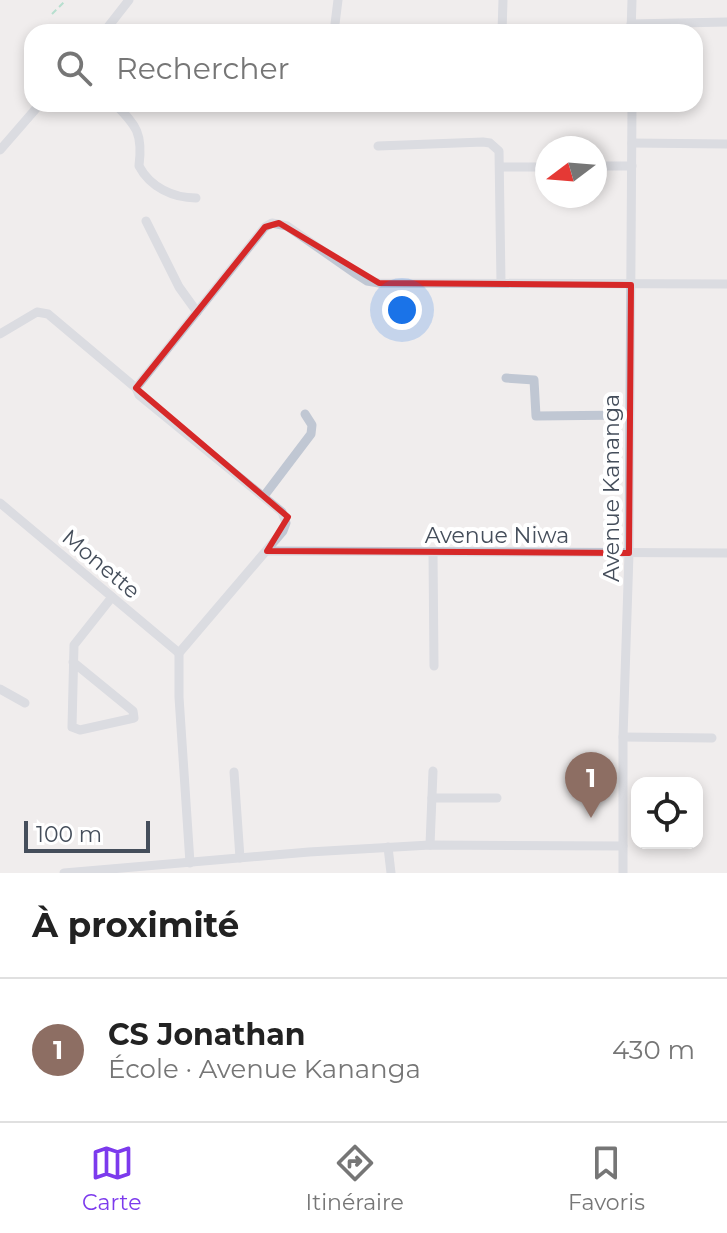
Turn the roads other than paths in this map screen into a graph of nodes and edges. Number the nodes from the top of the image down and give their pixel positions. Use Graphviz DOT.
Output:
graph roads {
  1 [pos="129,0"];
  2 [pos="338,0"];
  3 [pos="503,0"];
  4 [pos="632,0"];
  5 [pos="727,22"];
  6 [pos="110,24"];
  7 [pos="335,24"];
  8 [pos="502,24"];
  9 [pos="631,24"];
  10 [pos="695,24"];
  11 [pos="33,112"];
  12 [pos="123,112"];
  13 [pos="632,112"];
  14 [pos="632,143"];
  15 [pos="727,144"];
  16 [pos="378,146"];
  17 [pos="0,150"];
  18 [pos="607,166"];
  19 [pos="632,166"];
  20 [pos="501,167"];
  21 [pos="535,167"];
  22 [pos="196,198"];
  23 [pos="146,221"];
  24 [pos="501,283"];
  25 [pos="727,284"];
  26 [pos="631,285"];
  27 [pos="197,312"];
  28 [pos="0,334"];
  29 [pos="506,378"];
  30 [pos="136,388"];
  31 [pos="305,414"];
  32 [pos="629,415"];
  33 [pos="264,496"];
  34 [pos="0,503"];
  35 [pos="267,551"];
  36 [pos="433,552"];
  37 [pos="629,553"];
  38 [pos="727,553"];
  39 [pos="112,597"];
  40 [pos="179,653"];
  41 [pos="73,662"];
  42 [pos="434,666"];
  43 [pos="0,689"];
  44 [pos="25,703"];
  45 [pos="623,737"];
  46 [pos="712,738"];
  47 [pos="433,771"];
  48 [pos="234,772"];
  49 [pos="432,798"];
  50 [pos="497,798"];
  51 [pos="430,845"];
  52 [pos="623,846"];
  53 [pos="388,847"];
  54 [pos="240,858"];
  55 [pos="190,863"];
  56 [pos="64,873"];
  57 [pos="391,873"];
  58 [pos="623,873"];
  1 -- 6 [label="street"];
  2 -- 7 [label="street"];
  3 -- 8 [label="street"];
  4 -- 9 [label="street"];
  5 -- 10 [label="street"];
  11 -- 17 [label="street"];
  12 -- 22 [label="street"];
  13 -- 14 [label="street, Avenue Kananga"];
  14 -- 15 [label="street"];
  14 -- 19 [label="street, Avenue Kananga"];
  16 -- 20 [label="street"];
  18 -- 19 [label="street"];
  19 -- 26 [label="street, Avenue Kananga"];
  20 -- 21 [label="street"];
  20 -- 24 [label="street"];
  23 -- 27 [label="street"];
  24 -- 26 [label="street"];
  24 -- 27 [label="street"];
  25 -- 26 [label="street"];
  26 -- 32 [label="street, Avenue Kananga"];
  27 -- 30 [label="street"];
  28 -- 30 [label="street"];
  29 -- 32 [label="street"];
  30 -- 33 [label="street"];
  31 -- 33 [label="street"];
  32 -- 37 [label="street, Avenue Kananga"];
  33 -- 35 [label="street"];
  34 -- 39 [label="street, Monette"];
  35 -- 36 [label="street, Avenue Niwa"];
  35 -- 40 [label="street"];
  36 -- 37 [label="street, Avenue Niwa"];
  36 -- 42 [label="street"];
  37 -- 38 [label="street, Avenue Niwa"];
  37 -- 45 [label="street, Avenue Kananga"];
  39 -- 40 [label="street, Monette"];
  39 -- 41 [label="street"];
  40 -- 55 [label="street"];
  41 -- 41 [label="street"];
  43 -- 44 [label="street"];
  45 -- 46 [label="street"];
  45 -- 52 [label="street, Avenue Kananga"];
  47 -- 49 [label="street"];
  48 -- 54 [label="street"];
  49 -- 50 [label="street"];
  49 -- 51 [label="street"];
  51 -- 52 [label="street"];
  51 -- 53 [label="street"];
  52 -- 58 [label="street, Avenue Kananga"];
  53 -- 54 [label="street"];
  53 -- 57 [label="street"];
  54 -- 55 [label="street"];
  55 -- 56 [label="street"];
}
